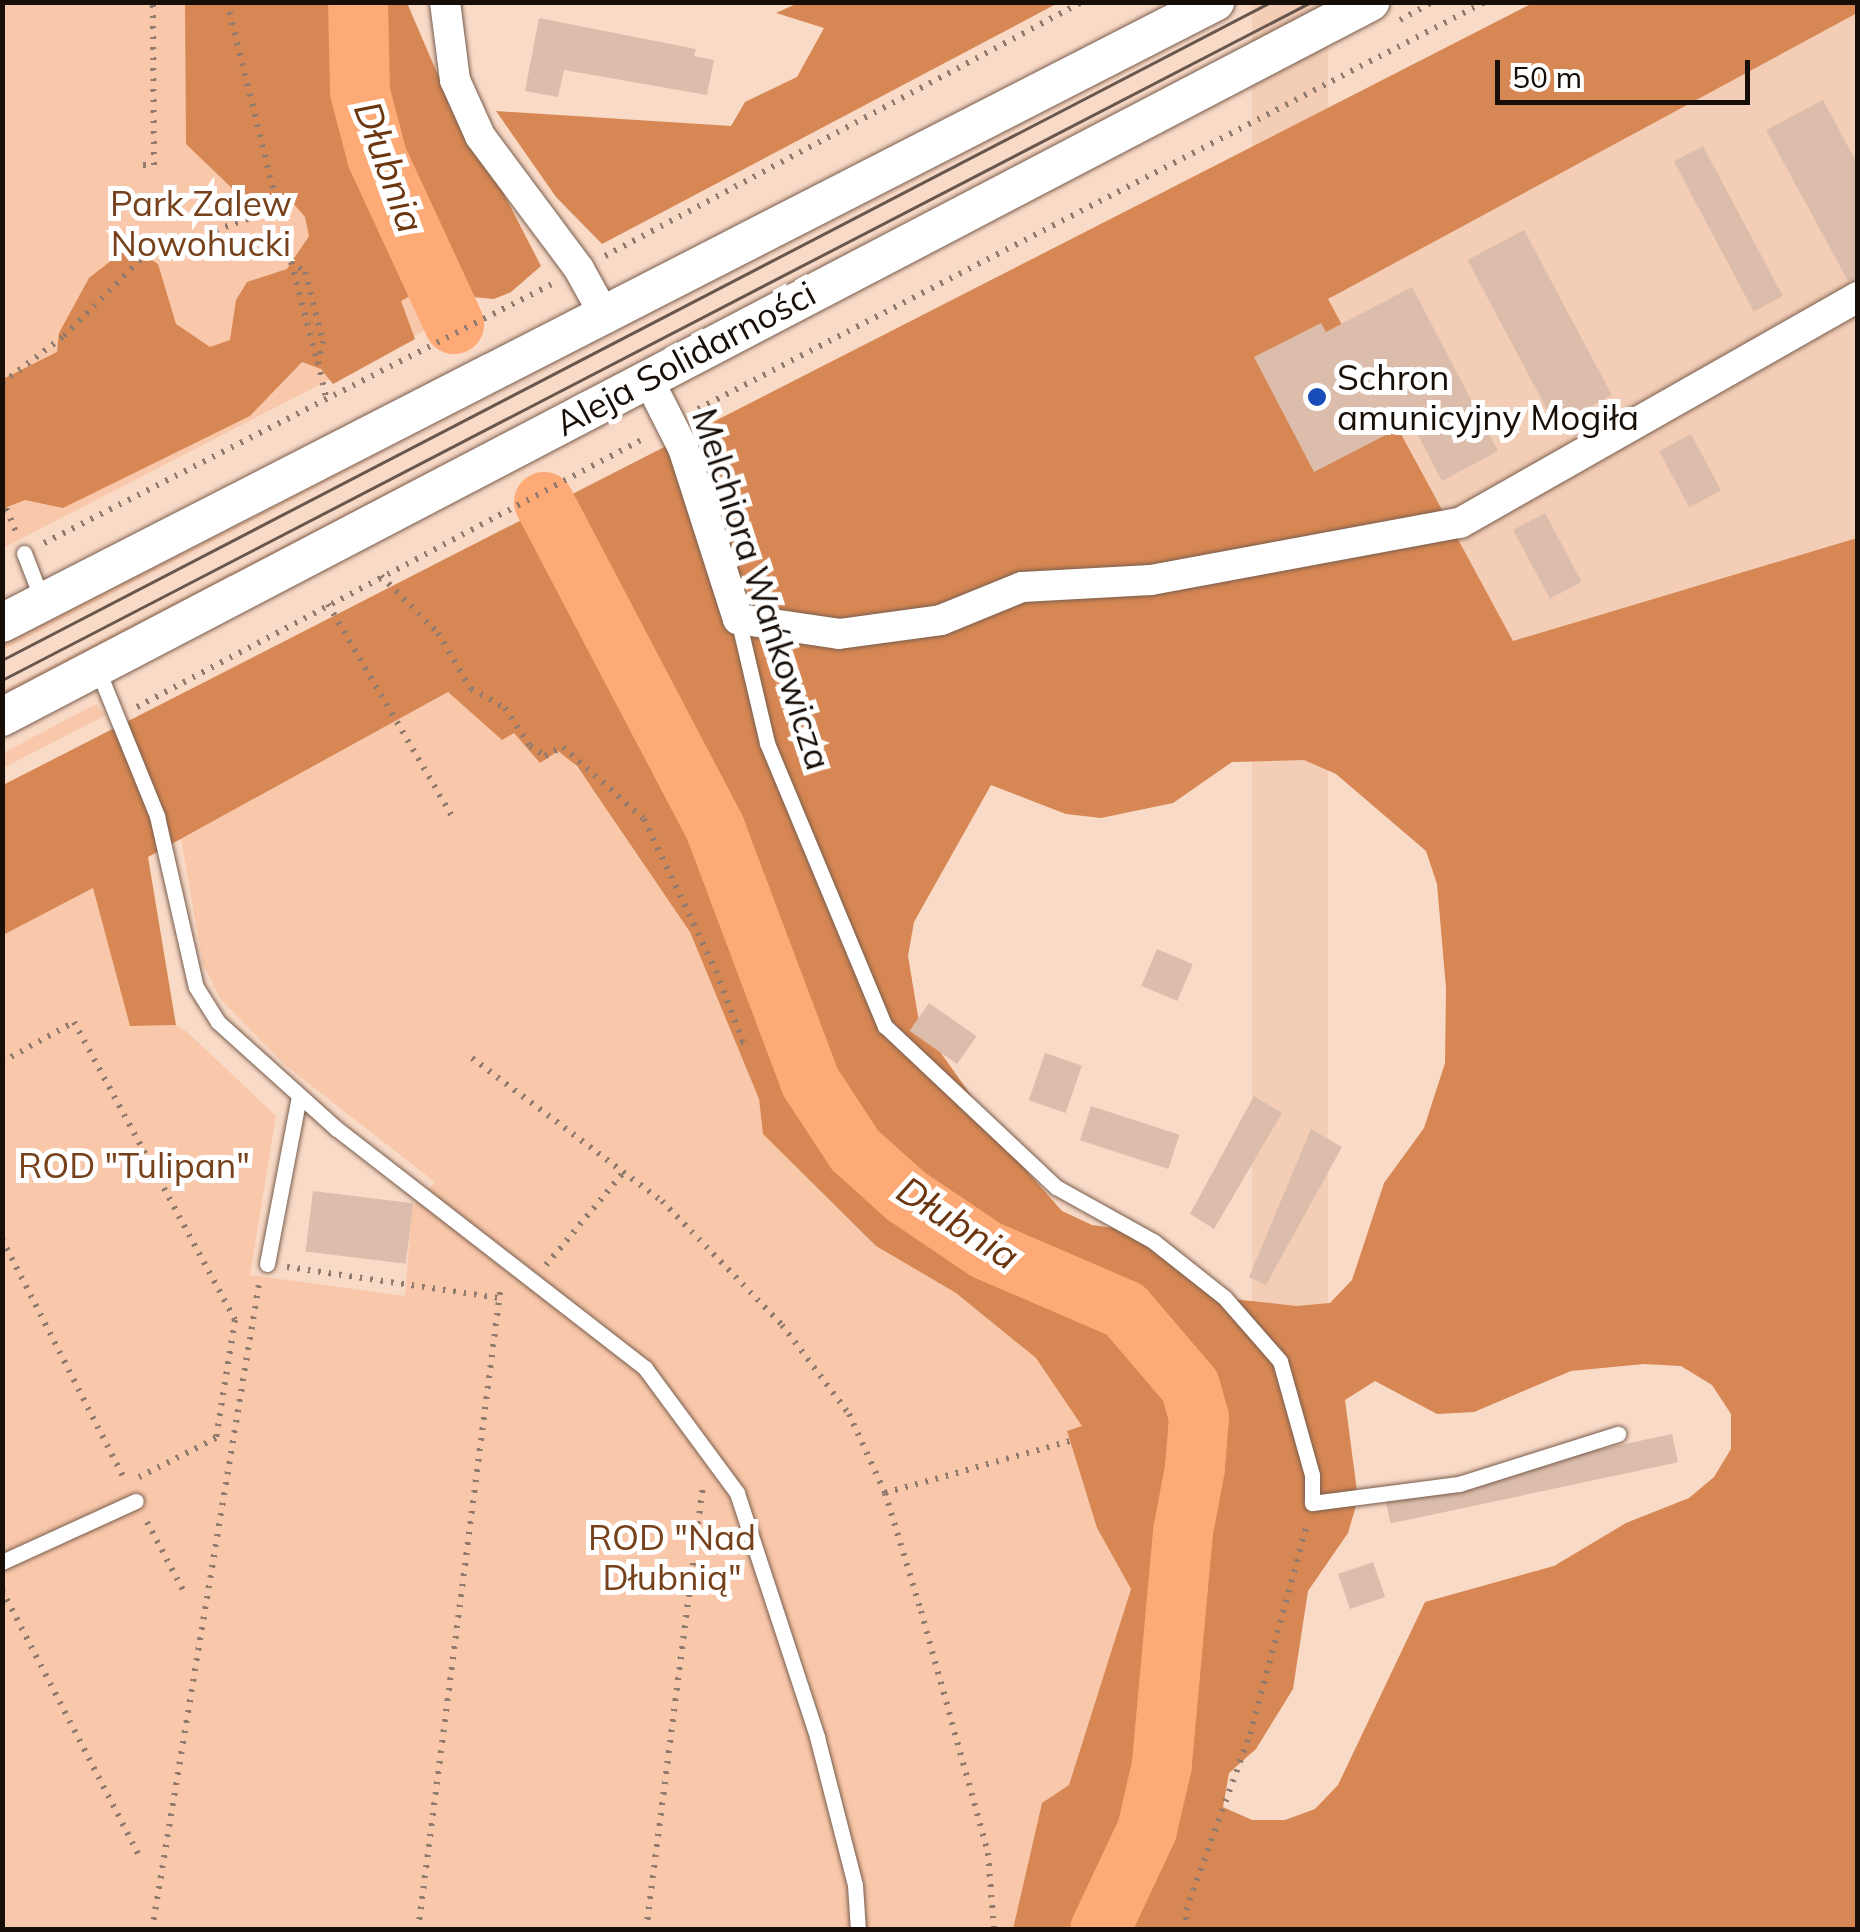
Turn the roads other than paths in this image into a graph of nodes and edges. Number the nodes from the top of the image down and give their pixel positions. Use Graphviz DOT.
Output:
graph roads {
  1 [pos="445,2"];
  2 [pos="1214,2"];
  3 [pos="1370,2"];
  4 [pos="1858,297"];
  5 [pos="606,318"];
  6 [pos="647,378"];
  7 [pos="29,550"];
  8 [pos="43,602"];
  9 [pos="738,619"];
  10 [pos="2,623"];
  11 [pos="97,668"];
  12 [pos="2,717"];
  13 [pos="298,1096"];
  14 [pos="264,1270"];
  15 [pos="1618,1434"];
  16 [pos="136,1501"];
  17 [pos="2,1562"];
  18 [pos="858,1930"];
  1 -- 5 [label="street"];
  2 -- 5 [label="street, Aleja Solidarności"];
  3 -- 6 [label="street, Aleja Solidarności"];
  4 -- 9 [label="street"];
  5 -- 8 [label="street, Aleja Solidarności"];
  6 -- 9 [label="street, Melchiora Wańkowicza"];
  6 -- 11 [label="street, Aleja Solidarności"];
  7 -- 8 [label="lane"];
  8 -- 10 [label="street, Aleja Solidarności"];
  9 -- 15 [label="lane, Melchiora Wańkowicza"];
  11 -- 12 [label="street, Aleja Solidarności"];
  11 -- 13 [label="lane"];
  13 -- 14 [label="lane"];
  13 -- 18 [label="lane"];
  16 -- 17 [label="lane"];
}
